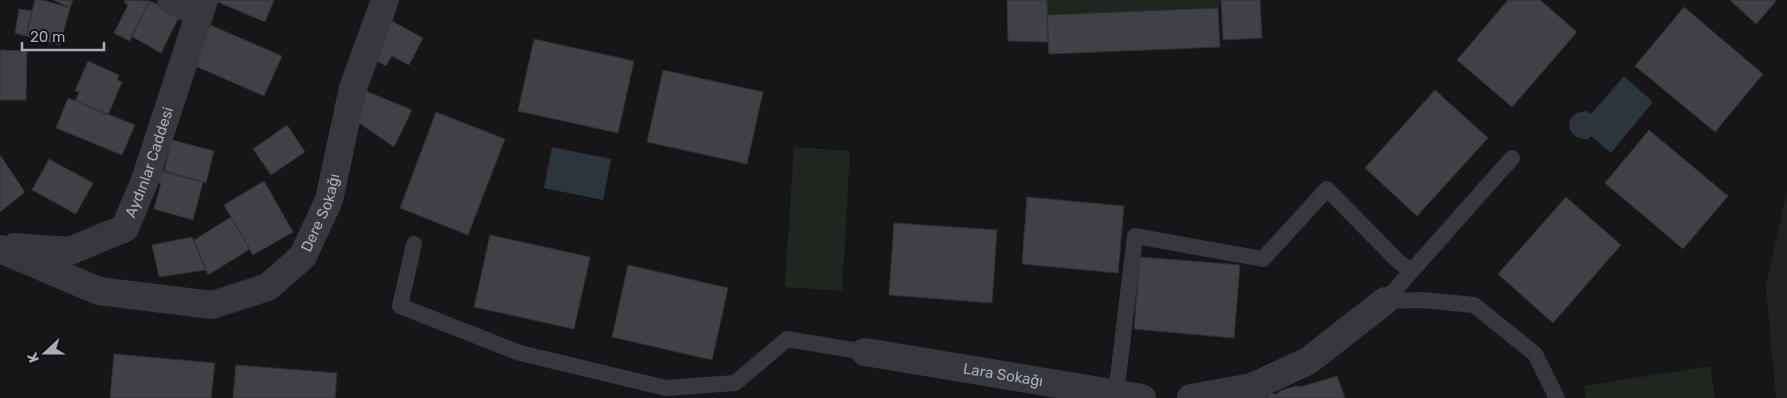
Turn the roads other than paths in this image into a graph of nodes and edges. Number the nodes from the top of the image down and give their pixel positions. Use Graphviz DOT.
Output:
graph roads {
  1 [pos="171,0"];
  2 [pos="385,0"];
  3 [pos="202,7"];
  4 [pos="1512,158"];
  5 [pos="414,244"];
  6 [pos="0,248"];
  7 [pos="1411,271"];
  8 [pos="1384,301"];
  9 [pos="865,352"];
  10 [pos="1129,396"];
  11 [pos="1191,398"];
  12 [pos="1558,398"];
  1 -- 3 [label="street"];
  2 -- 6 [label="street, Dere Sokağı"];
  3 -- 6 [label="street, Aydınlar Caddesi"];
  4 -- 7 [label="lane"];
  5 -- 9 [label="lane"];
  7 -- 8 [label="lane"];
  7 -- 10 [label="lane"];
  8 -- 11 [label="street"];
  8 -- 12 [label="lane"];
  9 -- 10 [label="street, Lara Sokağı"];
}
